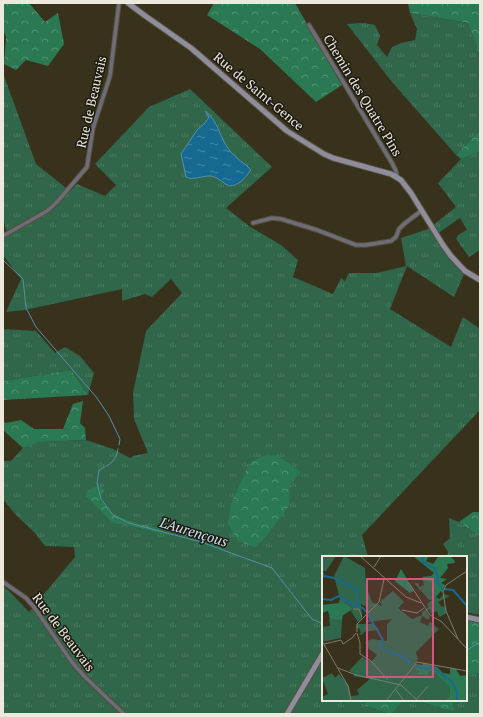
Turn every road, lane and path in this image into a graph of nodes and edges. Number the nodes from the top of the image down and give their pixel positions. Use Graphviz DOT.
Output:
graph roads {
  1 [pos="119,3"];
  2 [pos="128,3"];
  3 [pos="309,25"];
  4 [pos="397,176"];
  5 [pos="421,211"];
  6 [pos="253,223"];
  7 [pos="3,236"];
  8 [pos="480,280"];
  9 [pos="3,582"];
  10 [pos="467,617"];
  11 [pos="480,620"];
  12 [pos="322,654"];
  13 [pos="124,714"];
  14 [pos="287,714"];
  1 -- 7 [label="street, Rue de Beauvais"];
  2 -- 4 [label="street, Rue de Saint-Gence"];
  3 -- 4 [label="street, Chemin des Quatre Pins"];
  4 -- 5 [label="street"];
  5 -- 6 [label="street"];
  5 -- 8 [label="street"];
  9 -- 13 [label="street, Rue de Beauvais"];
  10 -- 11 [label="street"];
  12 -- 14 [label="street"];
}
